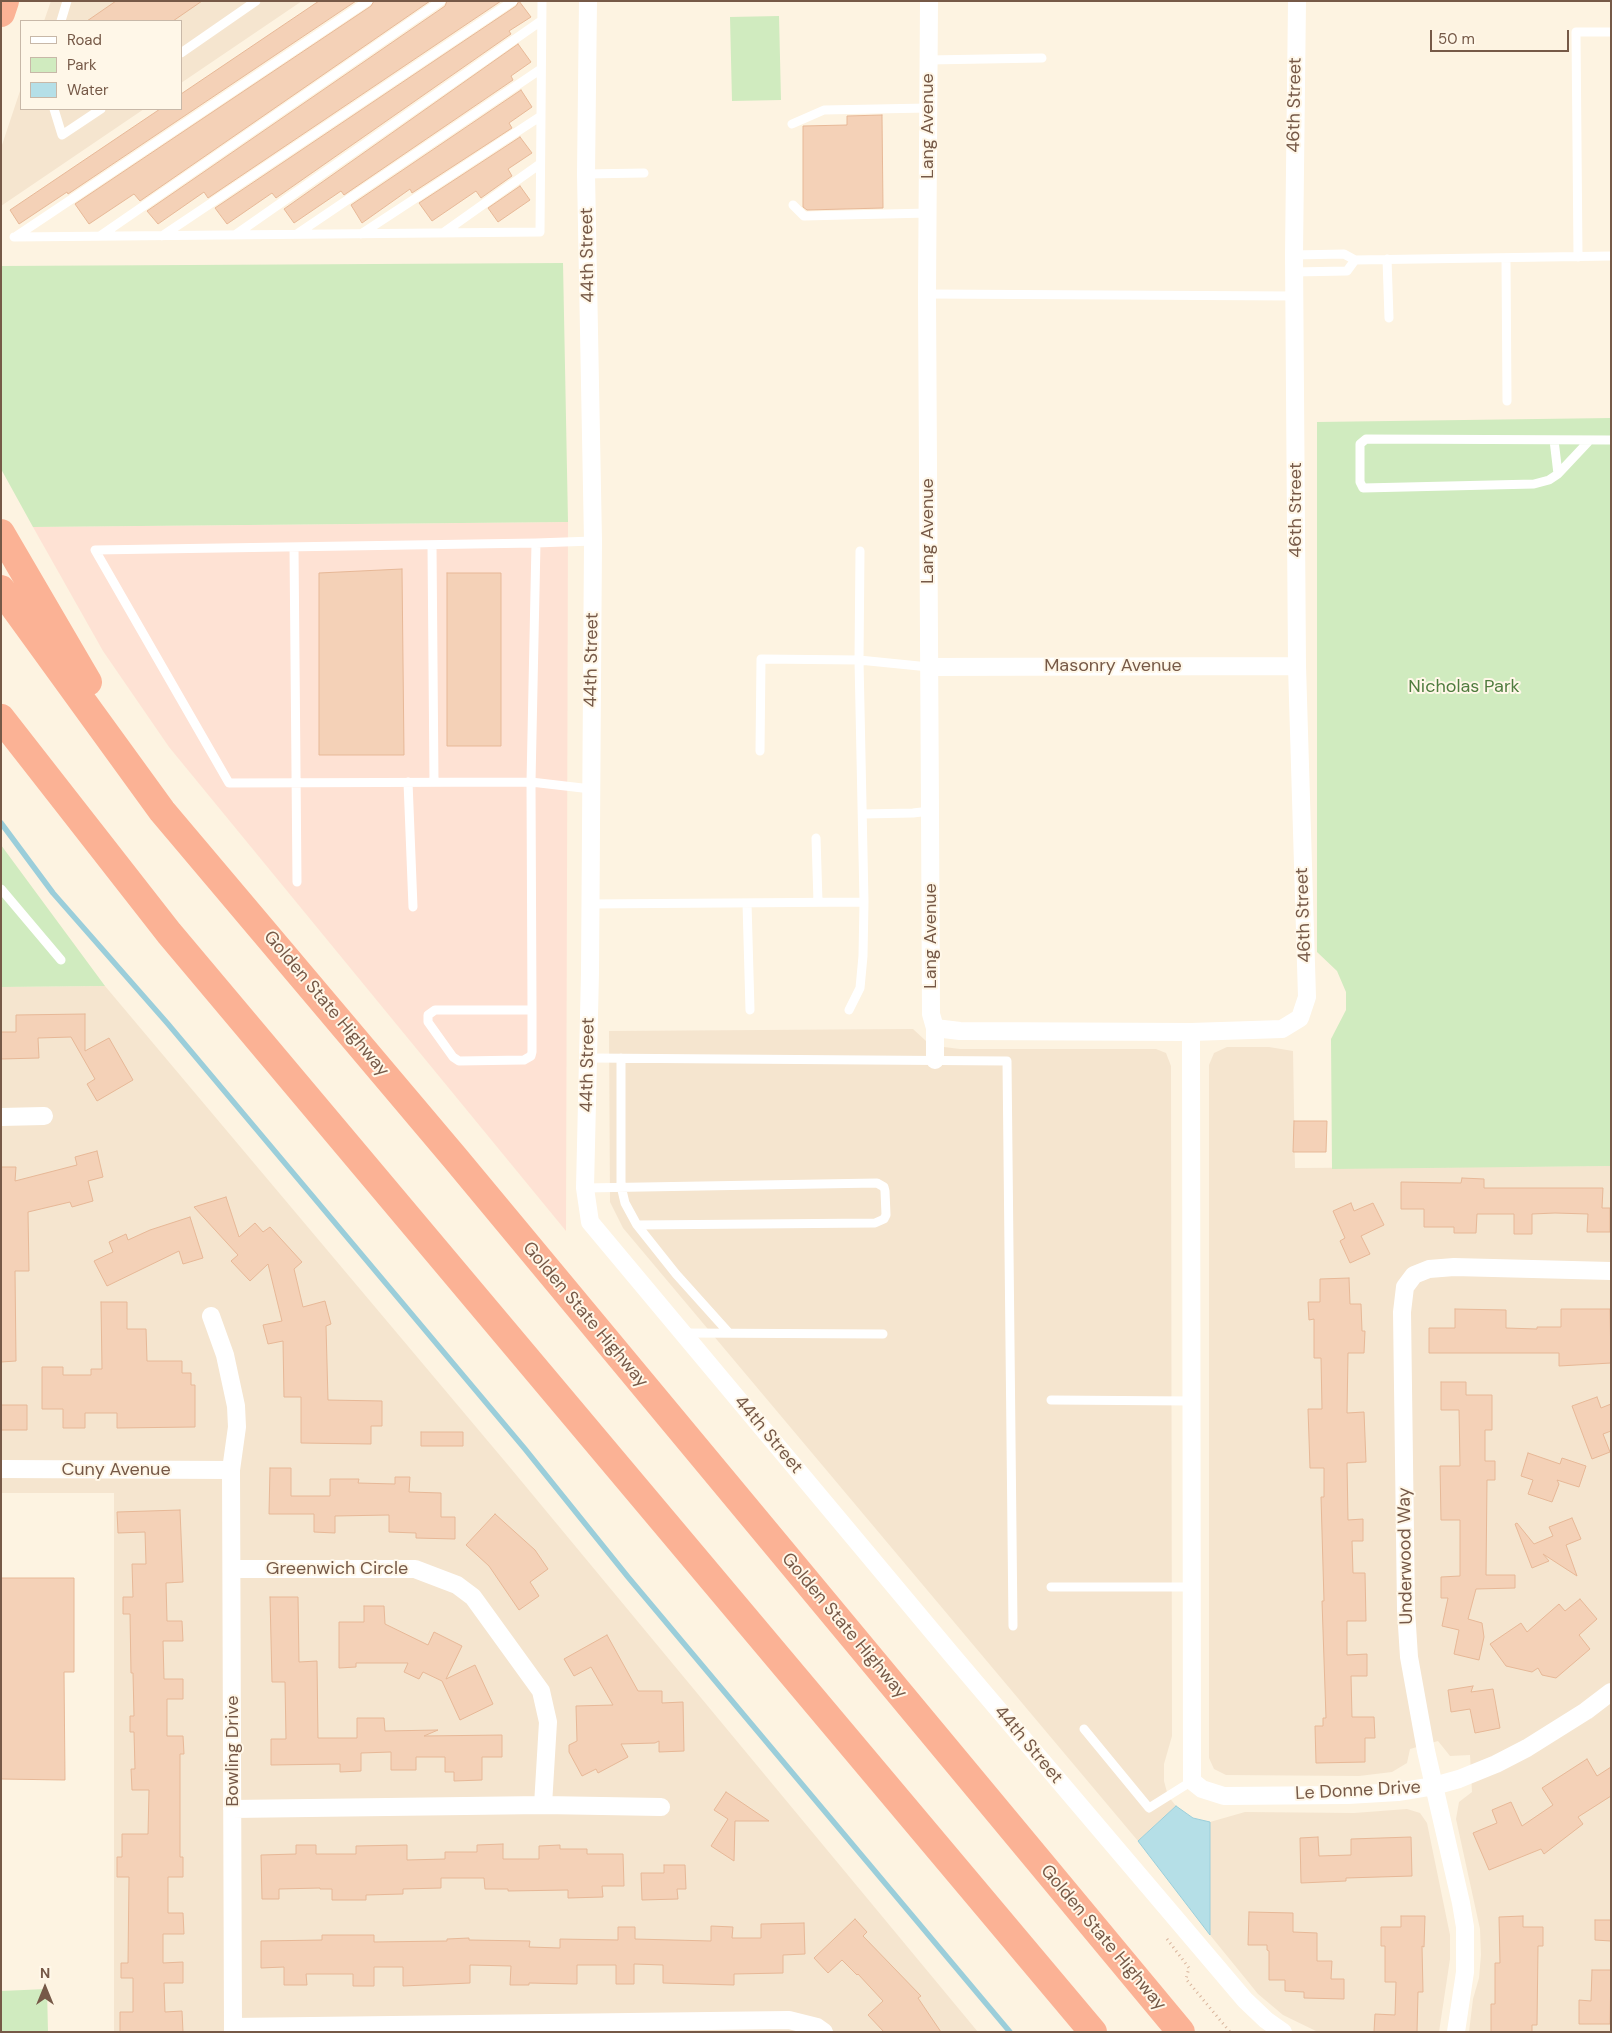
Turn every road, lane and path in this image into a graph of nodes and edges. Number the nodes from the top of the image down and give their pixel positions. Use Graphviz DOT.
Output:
graph roads {
  1 [pos="5,1"];
  2 [pos="67,1"];
  3 [pos="256,1"];
  4 [pos="368,1"];
  5 [pos="442,1"];
  6 [pos="513,1"];
  7 [pos="542,1"];
  8 [pos="588,1"];
  9 [pos="929,1"];
  10 [pos="1297,1"];
  11 [pos="1,13"];
  12 [pos="61,20"];
  13 [pos="541,21"];
  14 [pos="1611,32"];
  15 [pos="182,52"];
  16 [pos="1042,58"];
  17 [pos="929,60"];
  18 [pos="541,69"];
  19 [pos="928,108"];
  20 [pos="54,110"];
  21 [pos="100,110"];
  22 [pos="541,116"];
  23 [pos="792,124"];
  24 [pos="540,164"];
  25 [pos="644,173"];
  26 [pos="586,174"];
  27 [pos="793,205"];
  28 [pos="928,213"];
  29 [pos="443,233"];
  30 [pos="296,234"];
  31 [pos="361,234"];
  32 [pos="235,235"];
  33 [pos="100,236"];
  34 [pos="162,236"];
  35 [pos="1611,256"];
  36 [pos="1578,257"];
  37 [pos="1506,258"];
  38 [pos="1356,260"];
  39 [pos="1387,260"];
  40 [pos="1294,264"];
  41 [pos="927,294"];
  42 [pos="1294,296"];
  43 [pos="1389,318"];
  44 [pos="1507,401"];
  45 [pos="1554,440"];
  46 [pos="1589,440"];
  47 [pos="1611,440"];
  48 [pos="1558,474"];
  49 [pos="1,533"];
  50 [pos="593,541"];
  51 [pos="536,543"];
  52 [pos="432,545"];
  53 [pos="294,547"];
  54 [pos="860,551"];
  55 [pos="1,589"];
  56 [pos="859,660"];
  57 [pos="1297,666"];
  58 [pos="929,667"];
  59 [pos="1,718"];
  60 [pos="760,750"];
  61 [pos="408,782"];
  62 [pos="434,782"];
  63 [pos="531,782"];
  64 [pos="297,783"];
  65 [pos="591,789"];
  66 [pos="162,811"];
  67 [pos="930,811"];
  68 [pos="862,814"];
  69 [pos="816,838"];
  70 [pos="297,882"];
  71 [pos="1,888"];
  72 [pos="818,902"];
  73 [pos="864,902"];
  74 [pos="747,903"];
  75 [pos="590,904"];
  76 [pos="413,907"];
  77 [pos="61,960"];
  78 [pos="532,1010"];
  79 [pos="750,1010"];
  80 [pos="849,1010"];
  81 [pos="935,1028"];
  82 [pos="1191,1032"];
  83 [pos="588,1058"];
  84 [pos="621,1058"];
  85 [pos="935,1060"];
  86 [pos="44,1116"];
  87 [pos="1,1117"];
  88 [pos="621,1186"];
  89 [pos="585,1188"];
  90 [pos="637,1225"];
  91 [pos="1611,1272"];
  92 [pos="211,1316"];
  93 [pos="683,1333"];
  94 [pos="729,1333"];
  95 [pos="882,1334"];
  96 [pos="1051,1400"];
  97 [pos="1191,1401"];
  98 [pos="1,1469"];
  99 [pos="231,1470"];
  100 [pos="233,1569"];
  101 [pos="1051,1586"];
  102 [pos="1191,1587"];
  103 [pos="1013,1626"];
  104 [pos="1610,1696"];
  105 [pos="1084,1729"];
  106 [pos="1197,1785"];
  107 [pos="1434,1786"];
  108 [pos="544,1805"];
  109 [pos="661,1807"];
  110 [pos="232,1809"];
  111 [pos="1186,1979"];
  112 [pos="233,2029"];
  113 [pos="824,2032"];
  114 [pos="1093,2032"];
  115 [pos="1181,2032"];
  116 [pos="1230,2032"];
  117 [pos="1282,2032"];
  118 [pos="1456,2032"];
  1 -- 11 [label="highway"];
  2 -- 12 [label="lane"];
  3 -- 15 [label="lane"];
  4 -- 33 [label="lane"];
  5 -- 33 [label="lane"];
  6 -- 34 [label="lane"];
  7 -- 13 [label="lane"];
  8 -- 26 [label="street, 44th Street"];
  9 -- 17 [label="street, Lang Avenue"];
  10 -- 40 [label="street, 46th Street"];
  13 -- 18 [label="lane"];
  13 -- 32 [label="lane"];
  14 -- 36 [label="lane"];
  16 -- 17 [label="lane"];
  17 -- 19 [label="street, Lang Avenue"];
  18 -- 22 [label="lane"];
  18 -- 30 [label="lane"];
  19 -- 23 [label="lane"];
  19 -- 28 [label="street, Lang Avenue"];
  20 -- 21 [label="lane"];
  22 -- 24 [label="lane"];
  22 -- 31 [label="lane"];
  24 -- 29 [label="lane"];
  24 -- 29 [label="lane"];
  25 -- 26 [label="lane"];
  26 -- 50 [label="street, 44th Street"];
  27 -- 28 [label="lane"];
  28 -- 41 [label="street, Lang Avenue"];
  29 -- 31 [label="lane"];
  30 -- 31 [label="lane"];
  30 -- 32 [label="lane"];
  32 -- 34 [label="lane"];
  33 -- 34 [label="lane"];
  35 -- 36 [label="lane"];
  36 -- 37 [label="lane"];
  37 -- 39 [label="lane"];
  37 -- 44 [label="lane"];
  38 -- 39 [label="lane"];
  38 -- 40 [label="lane"];
  38 -- 40 [label="lane"];
  39 -- 43 [label="lane"];
  40 -- 42 [label="street, 46th Street"];
  41 -- 42 [label="lane"];
  41 -- 58 [label="street, Lang Avenue"];
  42 -- 57 [label="street, 46th Street"];
  45 -- 46 [label="lane"];
  45 -- 48 [label="lane"];
  45 -- 48 [label="lane"];
  46 -- 47 [label="lane"];
  46 -- 48 [label="lane"];
  49 -- 66 [label="highway"];
  50 -- 51 [label="lane"];
  50 -- 65 [label="street, 44th Street"];
  51 -- 52 [label="lane"];
  51 -- 63 [label="lane"];
  52 -- 53 [label="lane"];
  52 -- 62 [label="lane"];
  53 -- 64 [label="lane"];
  53 -- 64 [label="lane"];
  54 -- 56 [label="lane"];
  55 -- 66 [label="highway, Golden State Highway"];
  56 -- 58 [label="lane"];
  56 -- 60 [label="lane"];
  56 -- 68 [label="lane"];
  57 -- 58 [label="street, Masonry Avenue"];
  57 -- 82 [label="street, 46th Street"];
  58 -- 67 [label="street, Lang Avenue"];
  59 -- 114 [label="highway"];
  61 -- 62 [label="lane"];
  61 -- 64 [label="lane"];
  61 -- 76 [label="lane"];
  62 -- 63 [label="lane"];
  63 -- 65 [label="lane"];
  63 -- 78 [label="lane"];
  64 -- 70 [label="lane"];
  65 -- 75 [label="street, 44th Street"];
  66 -- 115 [label="highway, Golden State Highway"];
  67 -- 68 [label="lane"];
  67 -- 81 [label="street, Lang Avenue"];
  68 -- 73 [label="lane"];
  69 -- 72 [label="lane"];
  71 -- 77 [label="lane"];
  72 -- 73 [label="lane"];
  72 -- 74 [label="lane"];
  73 -- 80 [label="lane"];
  74 -- 75 [label="lane"];
  74 -- 79 [label="lane"];
  75 -- 83 [label="street, 44th Street"];
  78 -- 78 [label="lane"];
  81 -- 82 [label="street"];
  81 -- 85 [label="street, Lang Avenue"];
  82 -- 97 [label="street"];
  83 -- 84 [label="lane"];
  83 -- 89 [label="street, 44th Street"];
  84 -- 85 [label="lane"];
  84 -- 88 [label="lane"];
  85 -- 103 [label="lane"];
  86 -- 87 [label="street"];
  88 -- 89 [label="lane"];
  88 -- 90 [label="lane"];
  88 -- 90 [label="lane"];
  89 -- 93 [label="street, 44th Street"];
  90 -- 94 [label="lane"];
  91 -- 107 [label="street, Underwood Way"];
  92 -- 99 [label="street, Bowling Drive"];
  93 -- 94 [label="lane"];
  93 -- 117 [label="street, 44th Street"];
  94 -- 95 [label="lane"];
  96 -- 97 [label="lane"];
  97 -- 102 [label="street"];
  98 -- 99 [label="street, Cuny Avenue"];
  99 -- 100 [label="street, Bowling Drive"];
  100 -- 108 [label="street, Greenwich Circle"];
  100 -- 110 [label="street, Bowling Drive"];
  101 -- 102 [label="lane"];
  102 -- 106 [label="street"];
  104 -- 107 [label="street, Le Donne Drive"];
  105 -- 106 [label="lane"];
  106 -- 107 [label="street, Le Donne Drive"];
  107 -- 118 [label="street, Underwood Way"];
  108 -- 109 [label="street"];
  108 -- 110 [label="street"];
  110 -- 112 [label="street, Bowling Drive"];
  111 -- 116 [label="path"];
  112 -- 113 [label="street"];
}
